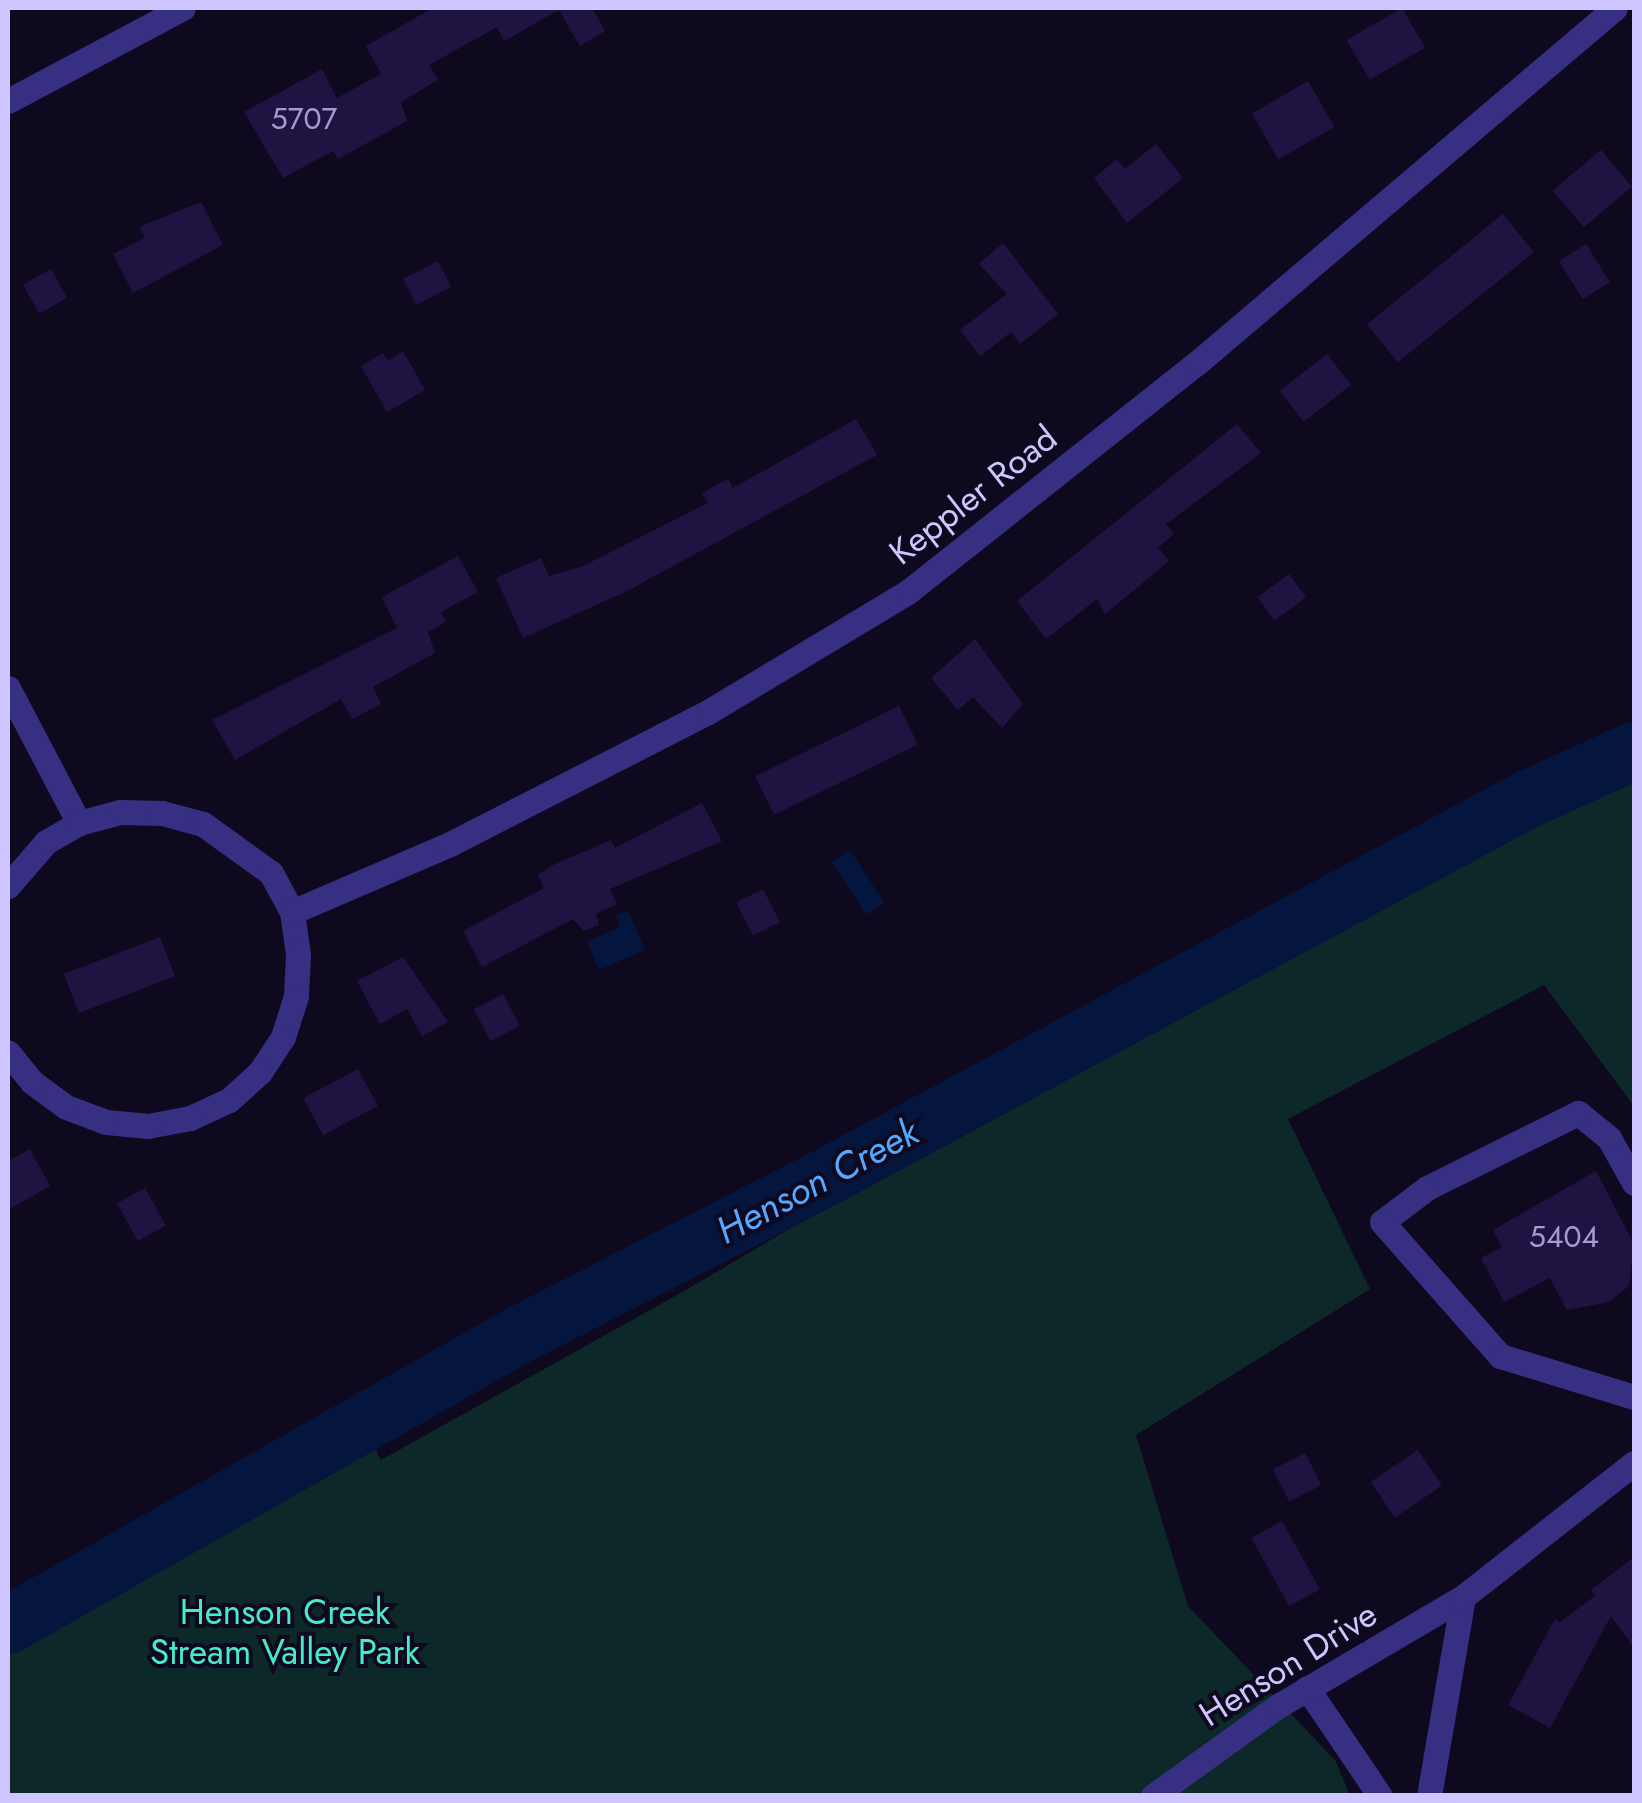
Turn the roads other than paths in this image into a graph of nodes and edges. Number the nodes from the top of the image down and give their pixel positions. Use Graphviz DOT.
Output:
graph roads {
  1 [pos="183,8"];
  2 [pos="1614,8"];
  3 [pos="8,101"];
  4 [pos="8,688"];
  5 [pos="80,823"];
  6 [pos="8,886"];
  7 [pos="292,912"];
  8 [pos="8,1052"];
  9 [pos="1634,1183"];
  10 [pos="1634,1397"];
  11 [pos="1634,1463"];
  12 [pos="1463,1598"];
  13 [pos="1307,1688"];
  14 [pos="1153,1796"];
  15 [pos="1380,1796"];
  16 [pos="1429,1796"];
  1 -- 3 [label="street"];
  2 -- 7 [label="street, Keppler Road"];
  4 -- 5 [label="street"];
  5 -- 6 [label="street"];
  5 -- 7 [label="street"];
  7 -- 8 [label="street"];
  9 -- 10 [label="street"];
  11 -- 12 [label="street, Henson Drive"];
  12 -- 13 [label="street, Henson Drive"];
  12 -- 16 [label="street"];
  13 -- 14 [label="street, Henson Drive"];
  13 -- 15 [label="street"];
}
